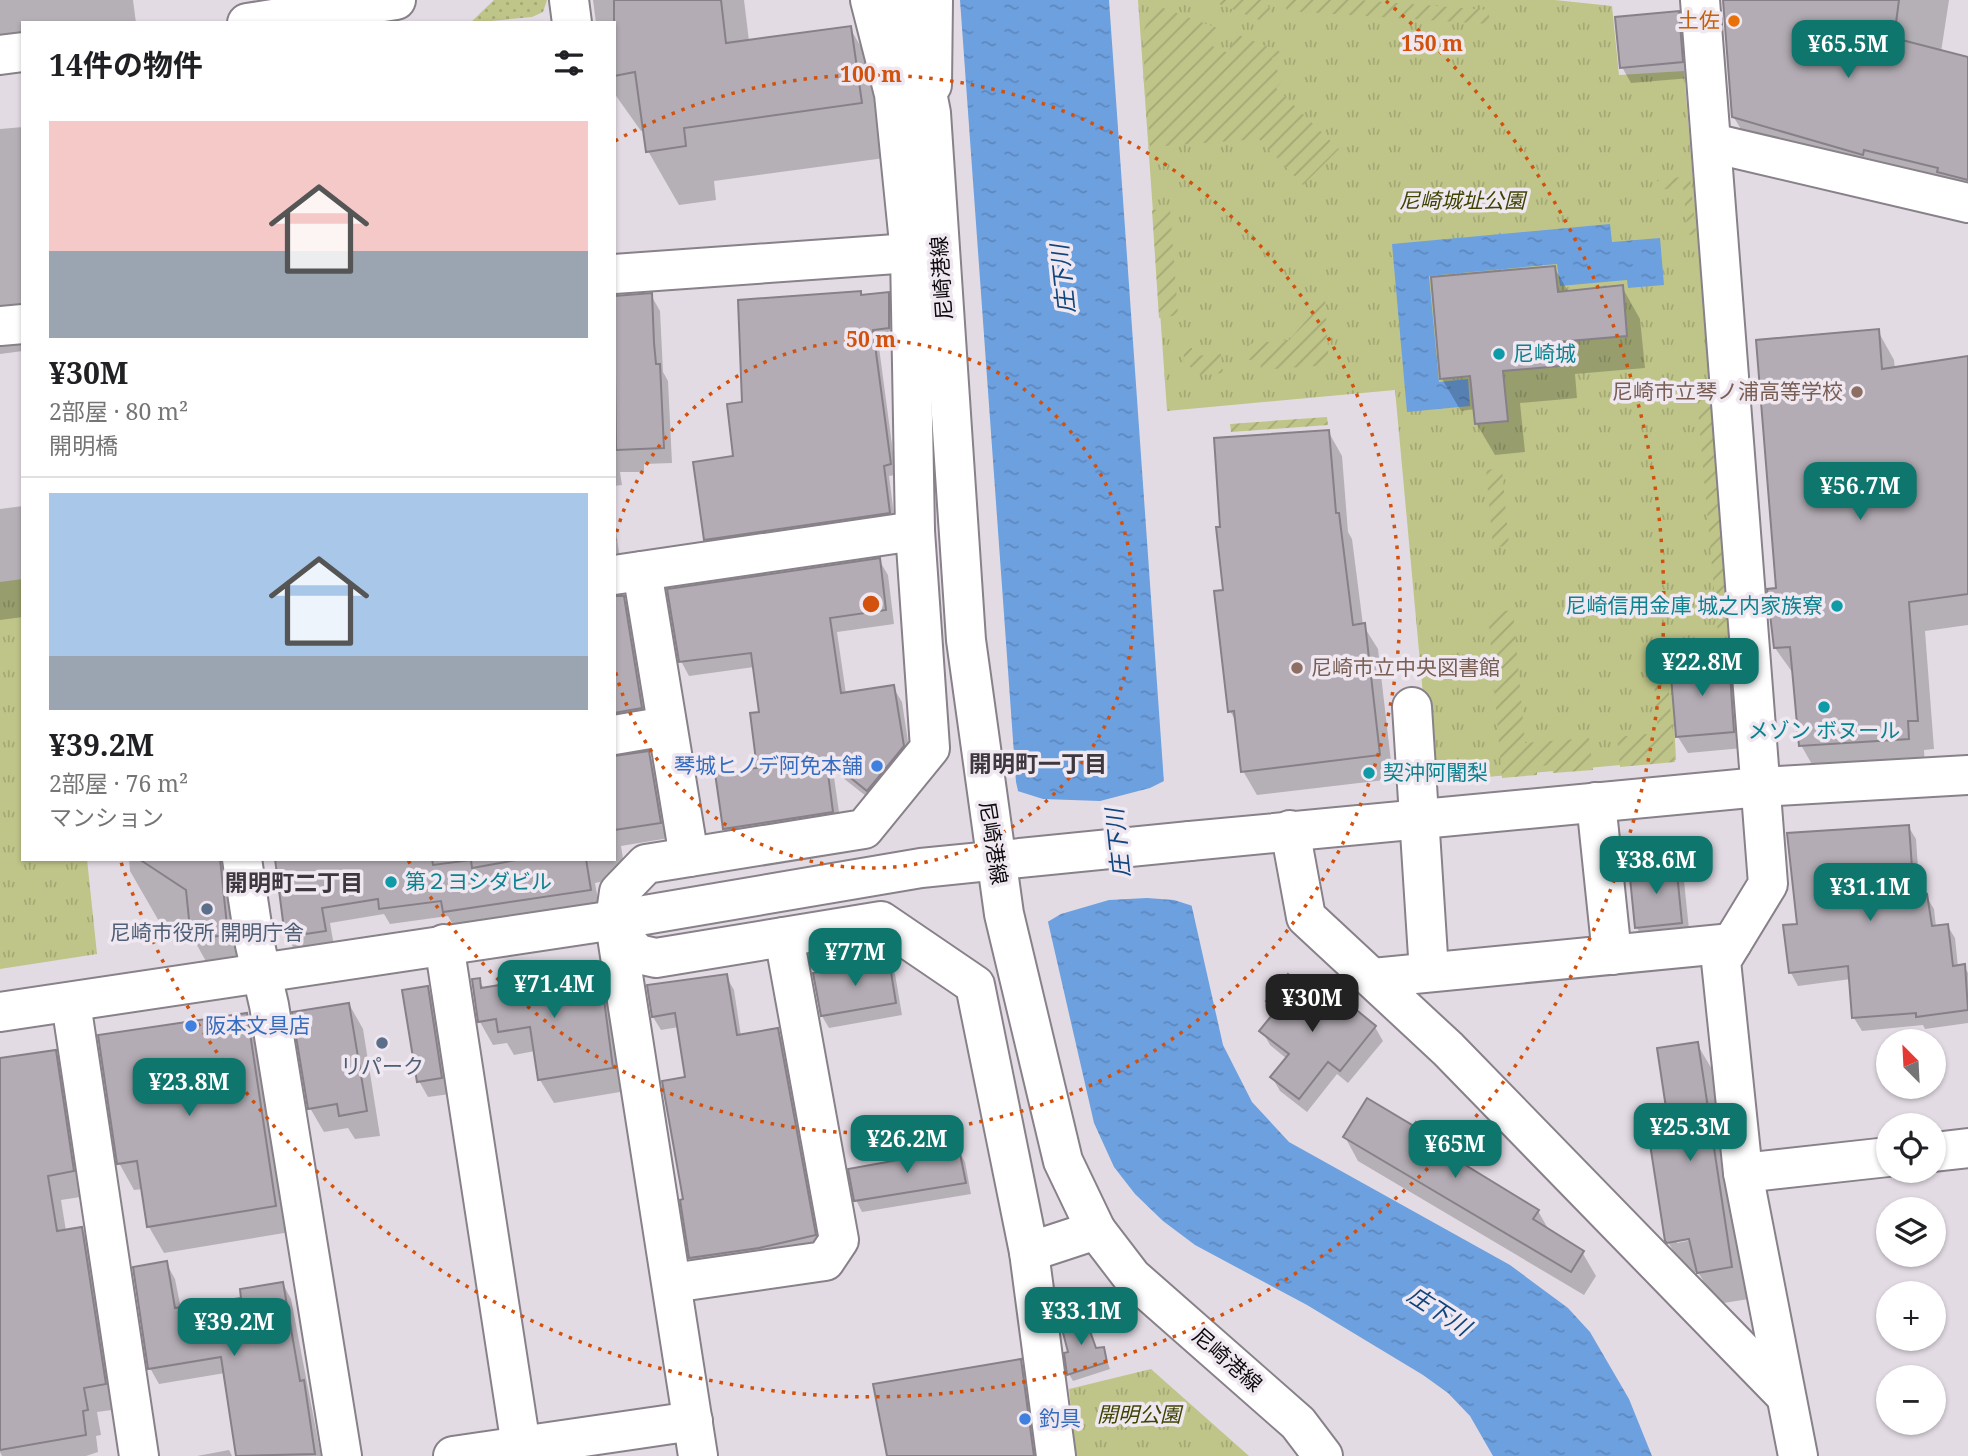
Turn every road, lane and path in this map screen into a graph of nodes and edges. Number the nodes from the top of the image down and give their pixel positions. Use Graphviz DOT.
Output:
graph roads {
  1 [pos="396,0"];
  2 [pos="569,0"];
  3 [pos="870,0"];
  4 [pos="901,0"];
  5 [pos="933,0"];
  6 [pos="1700,0"];
  7 [pos="260,21"];
  8 [pos="572,21"];
  9 [pos="21,52"];
  10 [pos="0,55"];
  11 [pos="931,113"];
  12 [pos="1712,142"];
  13 [pos="1968,203"];
  14 [pos="910,253"];
  15 [pos="616,274"];
  16 [pos="21,324"];
  17 [pos="0,326"];
  18 [pos="915,531"];
  19 [pos="628,573"];
  20 [pos="1412,707"];
  21 [pos="667,726"];
  22 [pos="616,734"];
  23 [pos="1968,775"];
  24 [pos="1760,787"];
  25 [pos="1596,802"];
  26 [pos="1422,818"];
  27 [pos="1290,830"];
  28 [pos="1008,856"];
  29 [pos="689,857"];
  30 [pos="242,861"];
  31 [pos="616,926"];
  32 [pos="784,937"];
  33 [pos="1732,943"];
  34 [pos="444,944"];
  35 [pos="1612,955"];
  36 [pos="264,972"];
  37 [pos="1429,972"];
  38 [pos="1373,978"];
  39 [pos="71,1003"];
  40 [pos="0,1012"];
  41 [pos="1968,1148"];
  42 [pos="1946,1151"];
  43 [pos="1876,1158"];
  44 [pos="1743,1173"];
  45 [pos="1096,1230"];
  46 [pos="1029,1252"];
  47 [pos="672,1283"];
  48 [pos="1784,1394"];
  49 [pos="696,1439"];
  50 [pos="520,1446"];
  51 [pos="139,1456"];
  52 [pos="342,1456"];
  53 [pos="453,1456"];
  54 [pos="1056,1456"];
  55 [pos="1323,1456"];
  56 [pos="1798,1456"];
  1 -- 7 [label="street"];
  2 -- 8 [label="street"];
  3 -- 14 [label="street"];
  4 -- 11 [label="street, 尼崎港線"];
  5 -- 11 [label="street"];
  6 -- 12 [label="street"];
  9 -- 10 [label="street"];
  11 -- 28 [label="street, 尼崎港線"];
  12 -- 13 [label="street"];
  12 -- 24 [label="street"];
  14 -- 15 [label="street"];
  14 -- 18 [label="street"];
  16 -- 17 [label="street"];
  18 -- 19 [label="street"];
  18 -- 29 [label="street"];
  19 -- 21 [label="street"];
  20 -- 26 [label="street"];
  21 -- 22 [label="street"];
  21 -- 29 [label="street"];
  23 -- 24 [label="street"];
  24 -- 25 [label="street"];
  24 -- 33 [label="street"];
  25 -- 26 [label="street"];
  25 -- 35 [label="street"];
  26 -- 27 [label="street"];
  26 -- 37 [label="street"];
  27 -- 28 [label="street"];
  27 -- 38 [label="street"];
  28 -- 31 [label="street"];
  28 -- 45 [label="street, 尼崎港線"];
  29 -- 31 [label="street"];
  30 -- 36 [label="street"];
  31 -- 32 [label="street"];
  31 -- 34 [label="street"];
  31 -- 47 [label="street"];
  32 -- 46 [label="street"];
  32 -- 47 [label="street"];
  33 -- 35 [label="street"];
  33 -- 44 [label="street"];
  34 -- 36 [label="street"];
  34 -- 50 [label="street"];
  35 -- 37 [label="street"];
  36 -- 39 [label="street"];
  36 -- 52 [label="street"];
  37 -- 38 [label="street"];
  38 -- 48 [label="street"];
  39 -- 40 [label="street"];
  39 -- 51 [label="street"];
  41 -- 42 [label="street"];
  43 -- 44 [label="street"];
  44 -- 48 [label="street"];
  45 -- 46 [label="street"];
  45 -- 55 [label="street, 尼崎港線"];
  46 -- 54 [label="street"];
  47 -- 49 [label="street"];
  48 -- 56 [label="street"];
  49 -- 50 [label="street"];
  50 -- 53 [label="street"];
}
